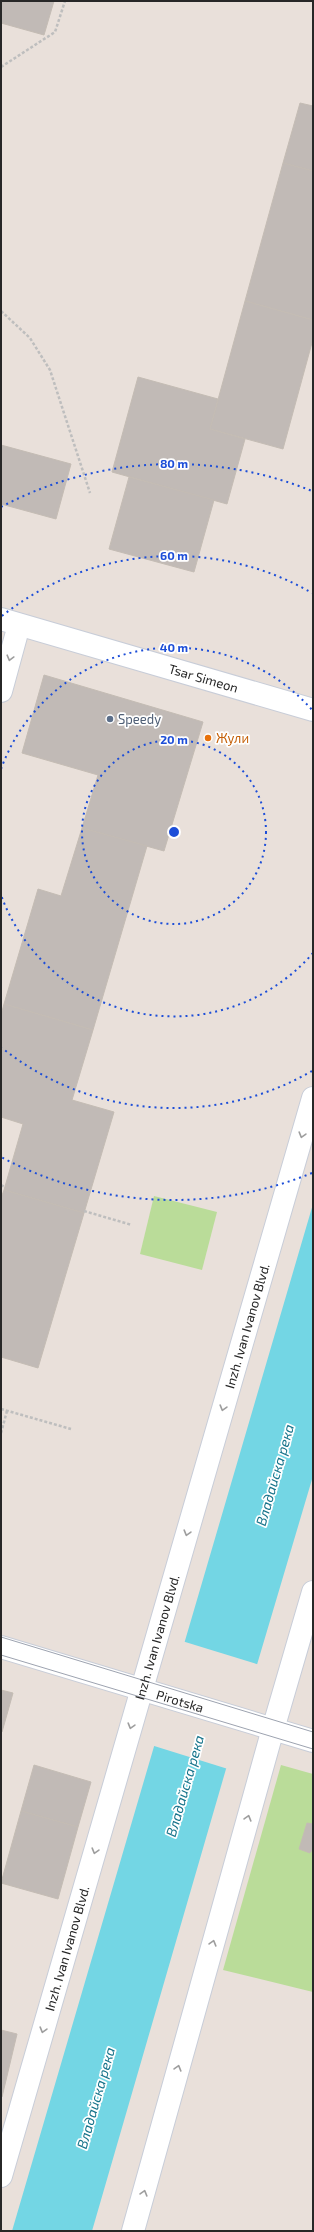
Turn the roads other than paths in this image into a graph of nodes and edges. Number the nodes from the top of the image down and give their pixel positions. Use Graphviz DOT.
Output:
graph roads {
  1 [pos="10,622"];
  2 [pos="1,691"];
  3 [pos="313,710"];
  4 [pos="313,1098"];
  5 [pos="313,1592"];
  6 [pos="1,1647"];
  7 [pos="149,1691"];
  8 [pos="265,1726"];
  9 [pos="313,1740"];
  10 [pos="1,2176"];
  11 [pos="133,2231"];
  1 -- 2 [label="street, one-way"];
  1 -- 3 [label="street, Tsar Simeon"];
  4 -- 7 [label="street, Inzh. Ivan Ivanov Blvd., one-way"];
  5 -- 8 [label="street"];
  6 -- 7 [label="street, Pirotska"];
  7 -- 8 [label="street, Pirotska"];
  7 -- 10 [label="street, Inzh. Ivan Ivanov Blvd., one-way"];
  8 -- 9 [label="street, Pirotska"];
  11 -- 8 [label="street, one-way"];
}
